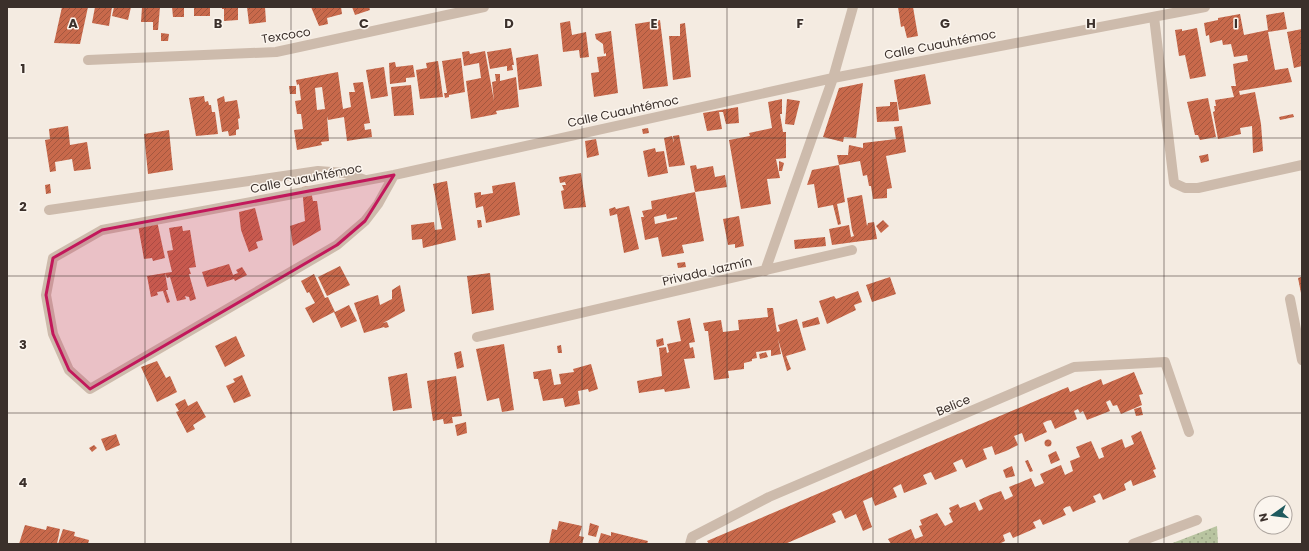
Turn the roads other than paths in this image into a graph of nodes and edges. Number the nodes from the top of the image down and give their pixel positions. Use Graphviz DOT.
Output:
graph roads {
  1 [pos="484,7"];
  2 [pos="853,7"];
  3 [pos="1205,7"];
  4 [pos="1154,17"];
  5 [pos="88,60"];
  6 [pos="834,78"];
  7 [pos="1302,165"];
  8 [pos="394,174"];
  9 [pos="364,180"];
  10 [pos="49,210"];
  11 [pos="852,250"];
  12 [pos="765,271"];
  13 [pos="1290,299"];
  14 [pos="477,337"];
  15 [pos="1302,360"];
  16 [pos="1189,432"];
  17 [pos="1197,520"];
  18 [pos="691,540"];
  19 [pos="1133,544"];
  1 -- 5 [label="street, Texcoco"];
  2 -- 6 [label="street, Privada Jazmín"];
  3 -- 4 [label="street, Calle Cuauhtémoc"];
  4 -- 6 [label="street, Calle Cuauhtémoc"];
  4 -- 7 [label="street"];
  6 -- 8 [label="street, Calle Cuauhtémoc"];
  6 -- 12 [label="street, Privada Jazmín"];
  8 -- 9 [label="street, Calle Cuauhtémoc"];
  8 -- 9 [label="street, Calle Cuauhtémoc"];
  9 -- 10 [label="street"];
  11 -- 12 [label="street"];
  12 -- 14 [label="street, Privada Jazmín"];
  13 -- 15 [label="street"];
  16 -- 18 [label="street, Belice"];
  17 -- 19 [label="street"];
}
